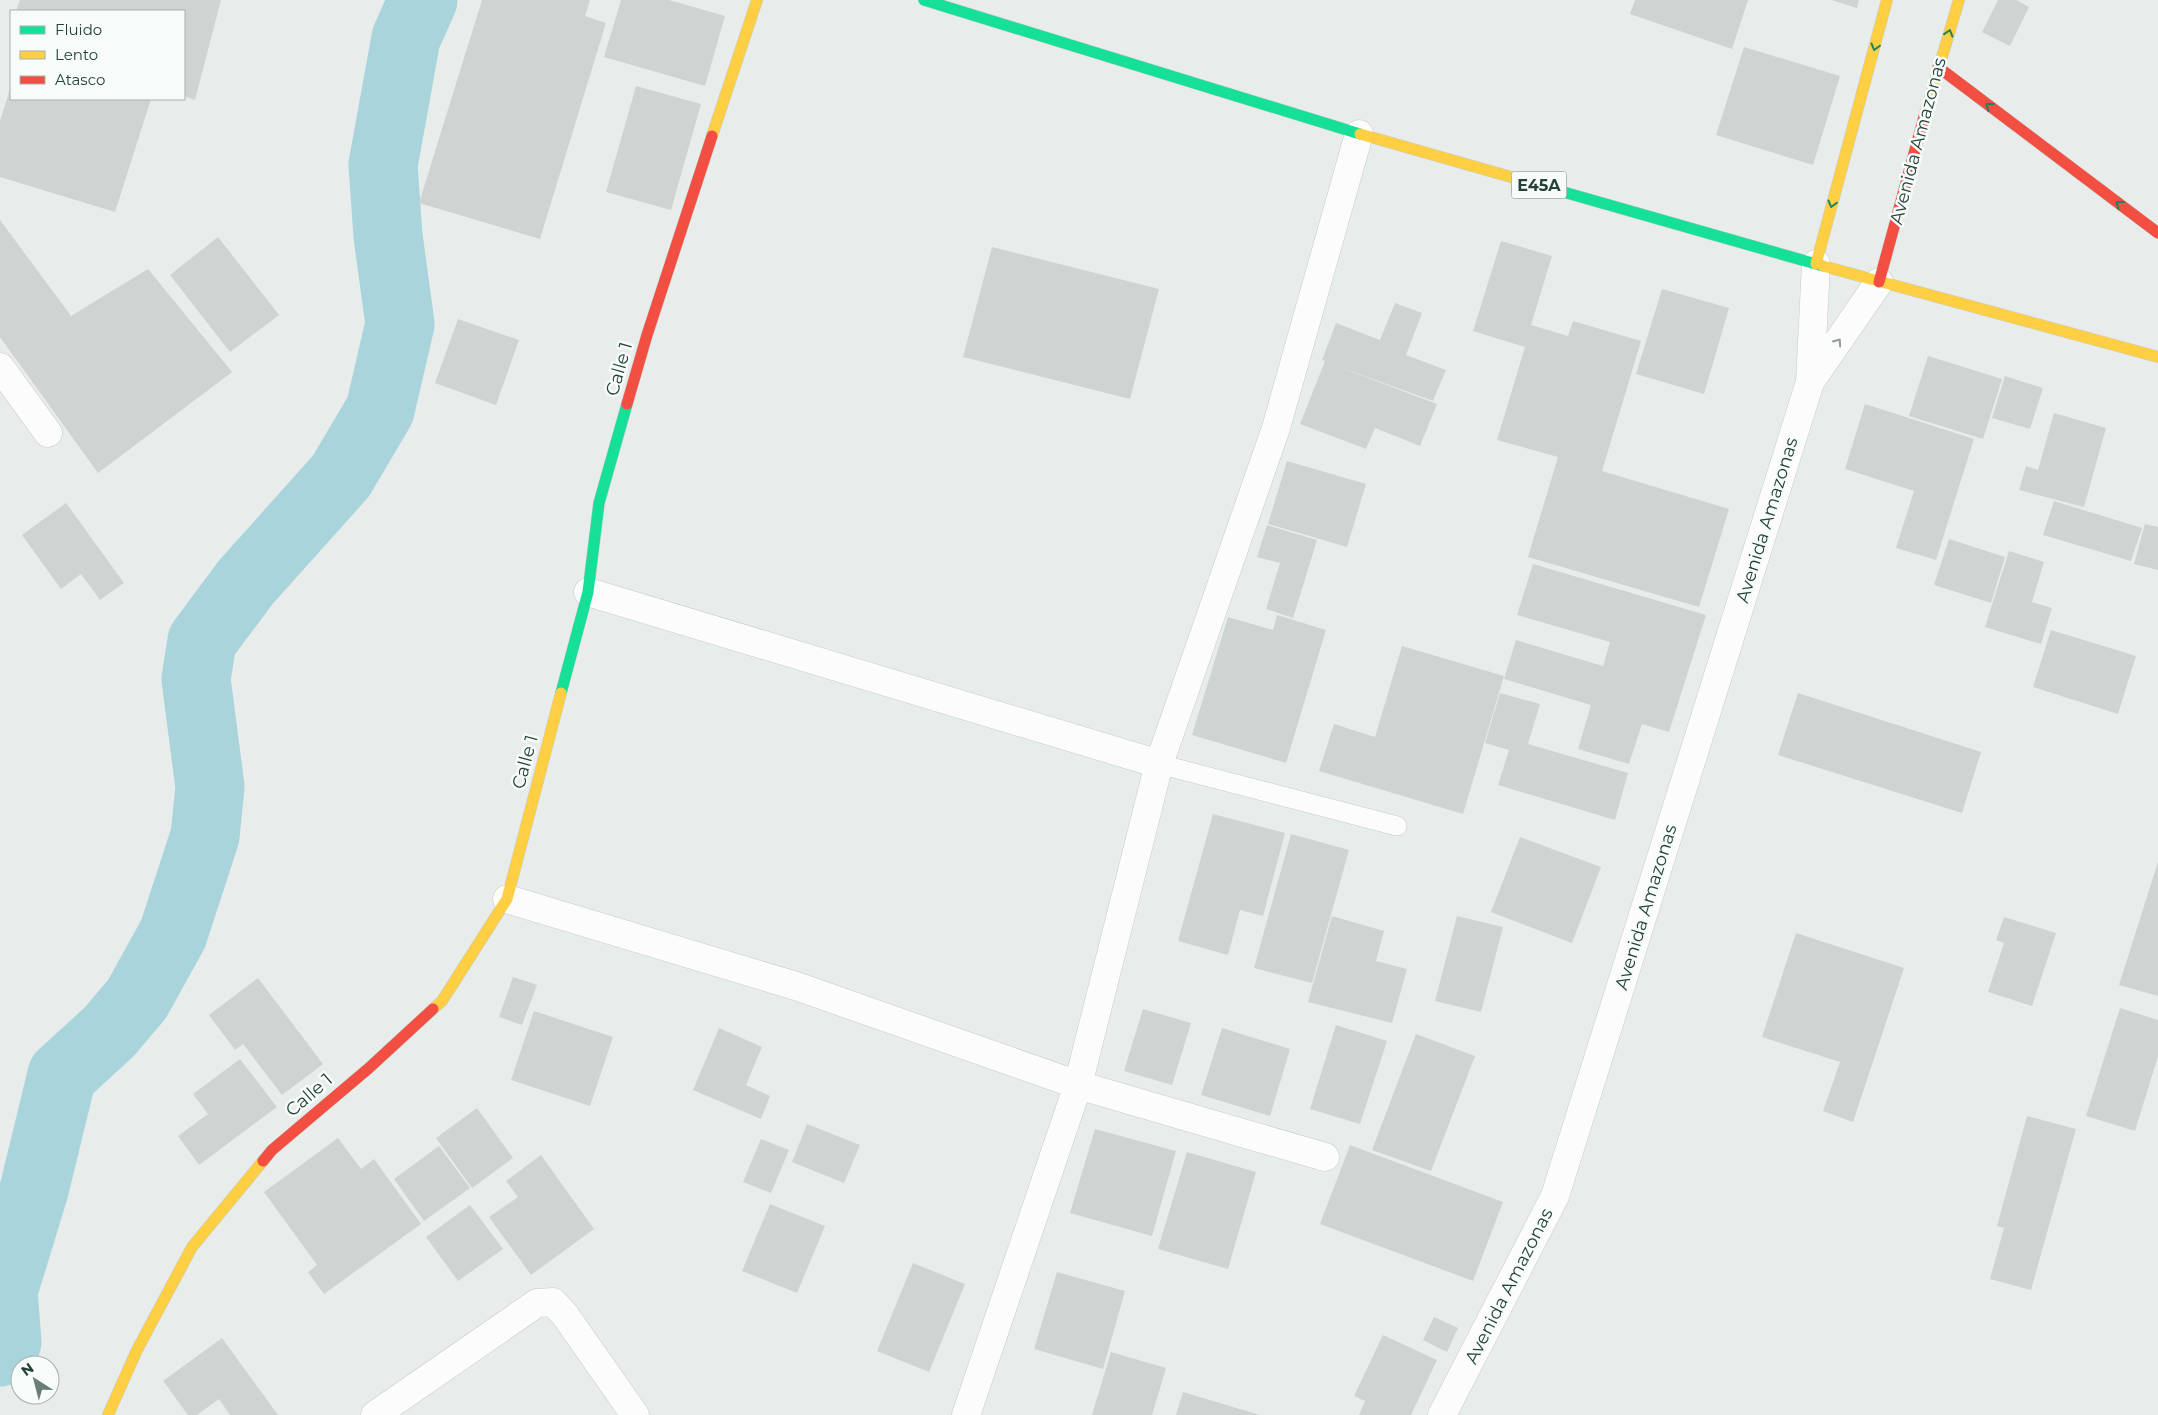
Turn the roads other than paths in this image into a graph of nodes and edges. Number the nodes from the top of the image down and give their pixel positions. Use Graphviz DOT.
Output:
graph roads {
  1 [pos="757,0"];
  2 [pos="924,0"];
  3 [pos="1887,0"];
  4 [pos="1959,0"];
  5 [pos="1938,67"];
  6 [pos="1359,134"];
  7 [pos="2158,234"];
  8 [pos="1816,264"];
  9 [pos="1879,282"];
  10 [pos="2158,357"];
  11 [pos="0,367"];
  12 [pos="1810,382"];
  13 [pos="48,433"];
  14 [pos="588,592"];
  15 [pos="1159,764"];
  16 [pos="1397,826"];
  17 [pos="507,899"];
  18 [pos="1078,1084"];
  19 [pos="1325,1157"];
  20 [pos="108,1415"];
  21 [pos="375,1415"];
  22 [pos="634,1415"];
  23 [pos="966,1415"];
  24 [pos="1442,1415"];
  1 -- 14 [label="main road, Calle 1"];
  2 -- 6 [label="main road, E45A"];
  3 -- 8 [label="main road, Avenida Amazonas, one-way"];
  5 -- 4 [label="main road, Avenida Amazonas, one-way"];
  7 -- 5 [label="main road, one-way"];
  5 -- 9 [label="main road, Avenida Amazonas"];
  6 -- 8 [label="main road, E45A"];
  6 -- 15 [label="street"];
  8 -- 9 [label="main road, E45A"];
  8 -- 12 [label="street, Avenida Amazonas"];
  9 -- 10 [label="main road, E45A"];
  12 -- 9 [label="street, Avenida Amazonas, one-way"];
  11 -- 13 [label="street"];
  12 -- 24 [label="street, Avenida Amazonas"];
  14 -- 15 [label="street"];
  14 -- 17 [label="main road, Calle 1"];
  15 -- 16 [label="lane"];
  15 -- 18 [label="street"];
  17 -- 18 [label="street"];
  17 -- 20 [label="main road, Calle 1"];
  18 -- 19 [label="street"];
  18 -- 23 [label="street"];
  21 -- 22 [label="street"];
}
